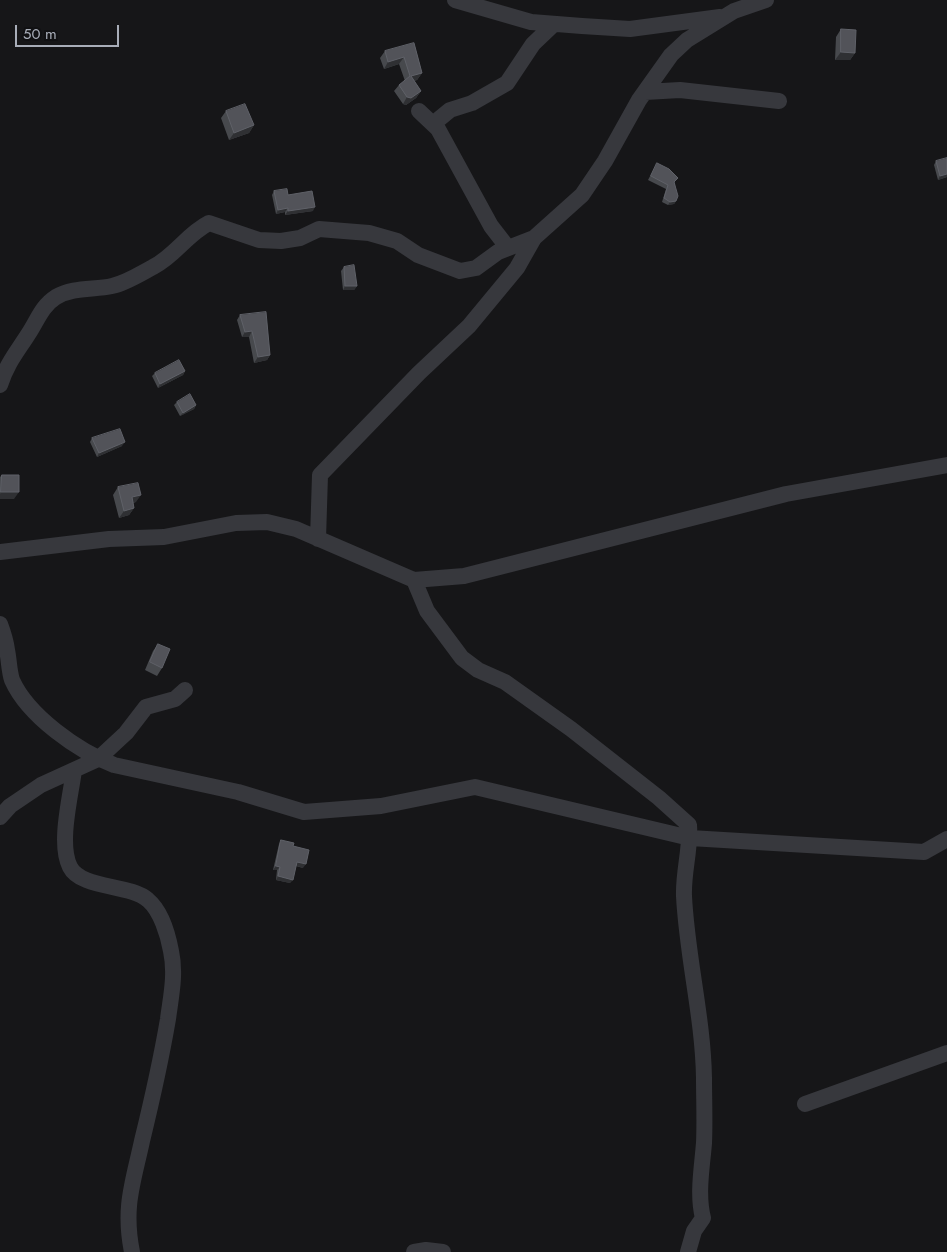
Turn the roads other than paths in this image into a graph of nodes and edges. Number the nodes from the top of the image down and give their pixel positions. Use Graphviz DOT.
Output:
graph roads {
  1 [pos="455,0"];
  2 [pos="766,0"];
  3 [pos="724,16"];
  4 [pos="554,24"];
  5 [pos="645,92"];
  6 [pos="779,101"];
  7 [pos="419,111"];
  8 [pos="433,124"];
  9 [pos="534,238"];
  10 [pos="508,248"];
  11 [pos="0,385"];
  12 [pos="947,465"];
  13 [pos="318,539"];
  14 [pos="0,552"];
  15 [pos="414,580"];
  16 [pos="0,624"];
  17 [pos="185,690"];
  18 [pos="98,759"];
  19 [pos="74,770"];
  20 [pos="0,817"];
  21 [pos="690,838"];
  22 [pos="947,839"];
  23 [pos="947,1053"];
  24 [pos="805,1104"];
  25 [pos="132,1252"];
  26 [pos="414,1252"];
  27 [pos="442,1252"];
  28 [pos="688,1252"];
  1 -- 4 [label="street"];
  2 -- 3 [label="street"];
  3 -- 4 [label="street"];
  3 -- 5 [label="street"];
  4 -- 8 [label="street"];
  5 -- 6 [label="street"];
  5 -- 9 [label="street"];
  7 -- 8 [label="street"];
  8 -- 10 [label="street"];
  9 -- 10 [label="street"];
  9 -- 13 [label="street"];
  10 -- 11 [label="street"];
  12 -- 15 [label="street"];
  13 -- 14 [label="street"];
  13 -- 15 [label="street"];
  15 -- 21 [label="street"];
  16 -- 18 [label="street"];
  17 -- 18 [label="street"];
  18 -- 19 [label="street"];
  18 -- 21 [label="street"];
  19 -- 20 [label="street"];
  19 -- 25 [label="street"];
  21 -- 22 [label="street"];
  21 -- 28 [label="street"];
  23 -- 24 [label="street"];
  26 -- 27 [label="street"];
}
